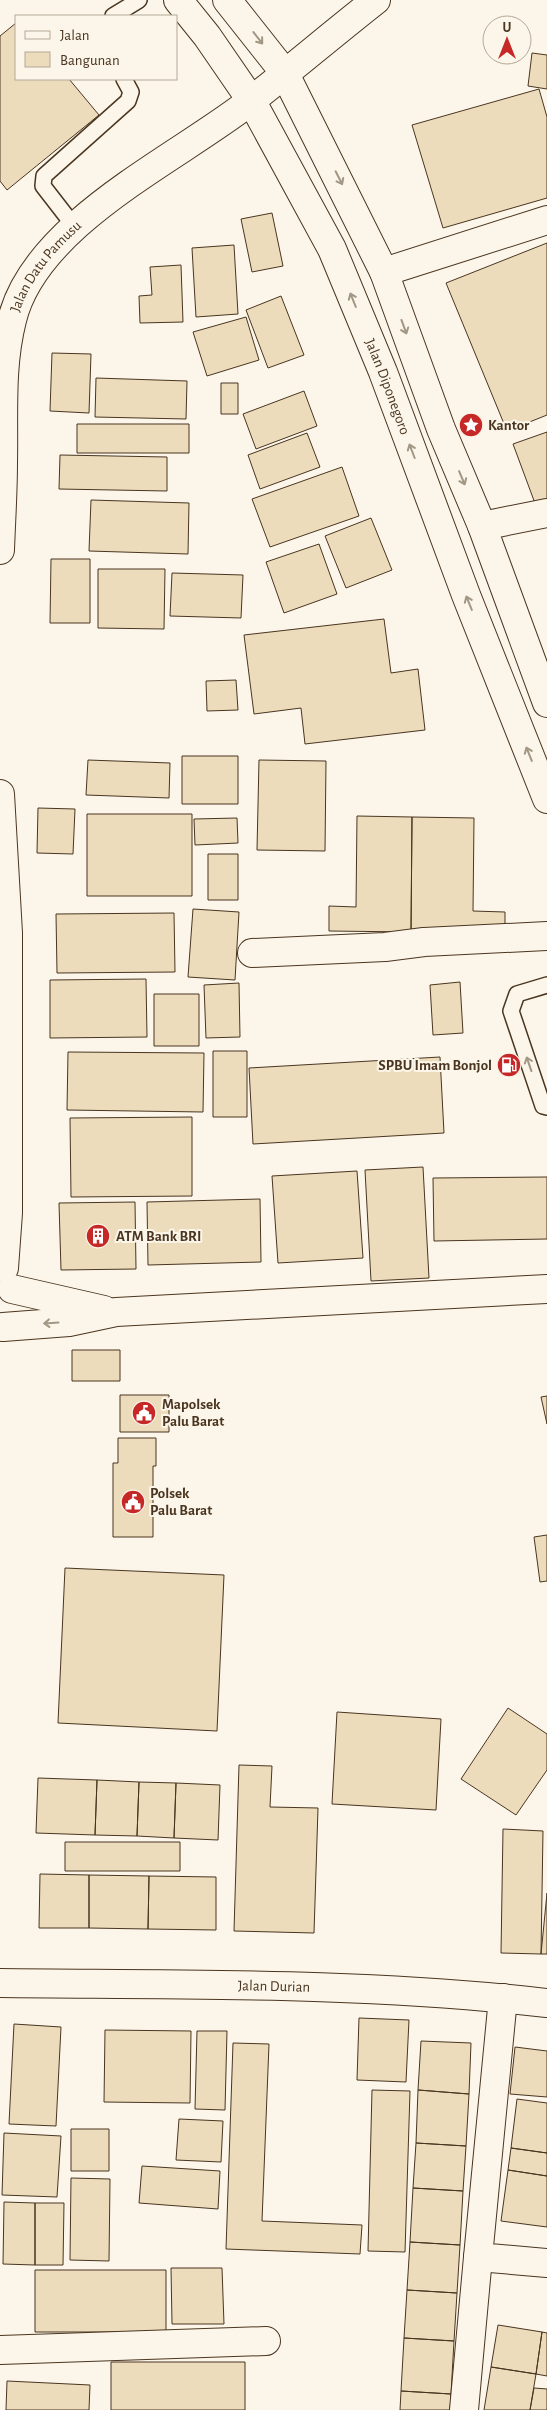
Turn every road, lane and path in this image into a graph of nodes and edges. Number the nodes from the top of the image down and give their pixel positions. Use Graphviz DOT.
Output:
graph roads {
  1 [pos="139,0"];
  2 [pos="178,0"];
  3 [pos="227,0"];
  4 [pos="376,0"];
  5 [pos="115,15"];
  6 [pos="284,72"];
  7 [pos="125,80"];
  8 [pos="251,100"];
  9 [pos="547,220"];
  10 [pos="74,226"];
  11 [pos="384,272"];
  12 [pos="547,513"];
  13 [pos="482,526"];
  14 [pos="0,550"];
  15 [pos="547,702"];
  16 [pos="0,794"];
  17 [pos="547,800"];
  18 [pos="547,936"];
  19 [pos="252,953"];
  20 [pos="547,985"];
  21 [pos="547,1107"];
  22 [pos="4,1157"];
  23 [pos="5,1274"];
  24 [pos="547,1289"];
  25 [pos="116,1312"];
  26 [pos="2,1329"];
  27 [pos="0,1983"];
  28 [pos="503,1998"];
  29 [pos="547,2003"];
  30 [pos="478,2257"];
  31 [pos="547,2263"];
  32 [pos="266,2341"];
  33 [pos="0,2350"];
  34 [pos="464,2410"];
  1 -- 5 [label="lane"];
  2 -- 8 [label="main road, Jalan Diponegoro"];
  3 -- 6 [label="main road, one-way"];
  4 -- 6 [label="main road, Jalan Datu Pamusu"];
  6 -- 8 [label="main road, Jalan Datu Pamusu"];
  6 -- 11 [label="main road, one-way"];
  7 -- 10 [label="lane"];
  8 -- 10 [label="main road, Jalan Datu Pamusu"];
  17 -- 8 [label="main road, Jalan Diponegoro, one-way"];
  9 -- 11 [label="main road"];
  10 -- 14 [label="main road, Jalan Datu Pamusu"];
  11 -- 13 [label="main road, one-way"];
  12 -- 13 [label="main road"];
  13 -- 15 [label="main road"];
  16 -- 22 [label="main road"];
  18 -- 19 [label="main road"];
  21 -- 20 [label="lane, one-way"];
  22 -- 23 [label="main road"];
  23 -- 25 [label="main road"];
  23 -- 26 [label="main road"];
  24 -- 25 [label="main road"];
  25 -- 26 [label="main road, one-way"];
  27 -- 28 [label="main road, Jalan Durian"];
  28 -- 29 [label="main road, Jalan Durian"];
  28 -- 30 [label="main road"];
  30 -- 31 [label="main road"];
  30 -- 34 [label="main road"];
  32 -- 33 [label="main road"];
}
